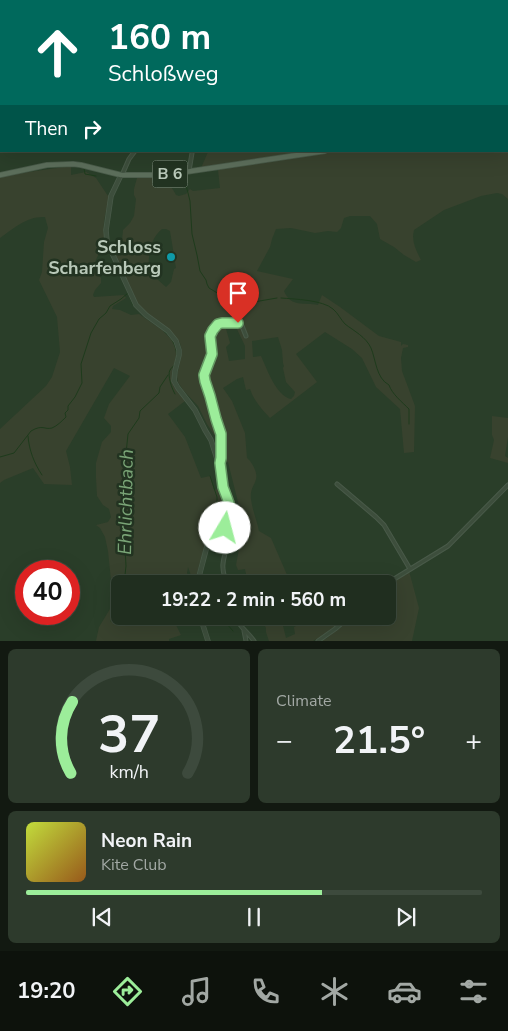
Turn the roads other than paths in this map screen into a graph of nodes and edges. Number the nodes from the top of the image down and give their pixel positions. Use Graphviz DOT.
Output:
graph roads {
  1 [pos="134,152"];
  2 [pos="318,152"];
  3 [pos="192,154"];
  4 [pos="188,172"];
  5 [pos="0,175"];
  6 [pos="120,175"];
  7 [pos="246,336"];
  8 [pos="220,463"];
  9 [pos="337,484"];
  10 [pos="508,485"];
  11 [pos="225,528"];
  12 [pos="406,562"];
  13 [pos="415,566"];
  14 [pos="410,569"];
  15 [pos="199,575"];
  16 [pos="224,575"];
  17 [pos="396,578"];
  18 [pos="203,625"];
  19 [pos="240,625"];
  20 [pos="340,625"];
  21 [pos="244,631"];
  22 [pos="208,641"];
  23 [pos="246,641"];
  24 [pos="254,641"];
  25 [pos="318,641"];
  1 -- 6 [label="street"];
  2 -- 4 [label="main road, B 6"];
  3 -- 4 [label="street"];
  4 -- 6 [label="main road, B 6"];
  5 -- 6 [label="main road, B 6"];
  6 -- 8 [label="street"];
  7 -- 8 [label="street"];
  8 -- 11 [label="street"];
  9 -- 12 [label="street"];
  10 -- 13 [label="street"];
  11 -- 15 [label="street"];
  11 -- 16 [label="street"];
  12 -- 13 [label="street"];
  12 -- 14 [label="street"];
  13 -- 14 [label="street"];
  14 -- 17 [label="street"];
  18 -- 22 [label="street"];
  19 -- 21 [label="street"];
  20 -- 25 [label="street"];
  21 -- 23 [label="street"];
  21 -- 24 [label="street"];
}
